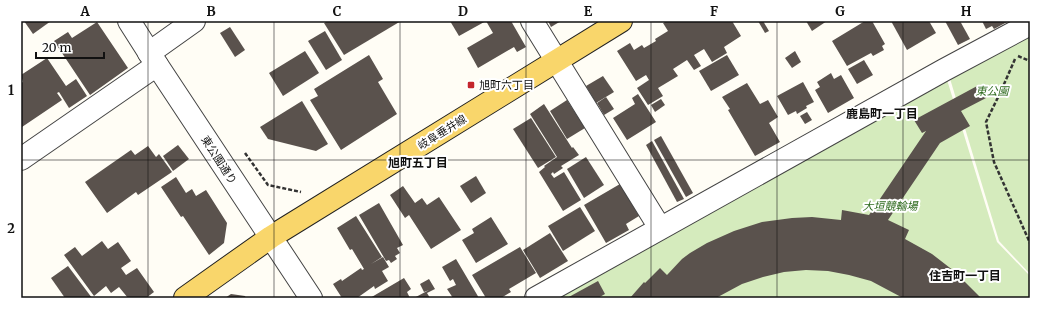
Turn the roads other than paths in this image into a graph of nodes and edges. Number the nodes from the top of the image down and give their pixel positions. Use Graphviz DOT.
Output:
graph roads {
  1 [pos="129,21"];
  2 [pos="194,21"];
  3 [pos="532,21"];
  4 [pos="620,21"];
  5 [pos="1030,24"];
  6 [pos="153,59"];
  7 [pos="556,61"];
  8 [pos="21,159"];
  9 [pos="660,228"];
  10 [pos="271,237"];
  11 [pos="185,298"];
  12 [pos="311,298"];
  13 [pos="536,298"];
  1 -- 6 [label="street, 東公園通り"];
  2 -- 6 [label="street"];
  3 -- 7 [label="street"];
  4 -- 7 [label="main road, 岐阜垂井線"];
  5 -- 9 [label="street"];
  6 -- 8 [label="street"];
  6 -- 10 [label="street, 東公園通り"];
  7 -- 9 [label="street"];
  7 -- 10 [label="main road, 岐阜垂井線"];
  9 -- 13 [label="street"];
  10 -- 11 [label="main road, 岐阜垂井線"];
  10 -- 12 [label="street, 東公園通り"];
}
